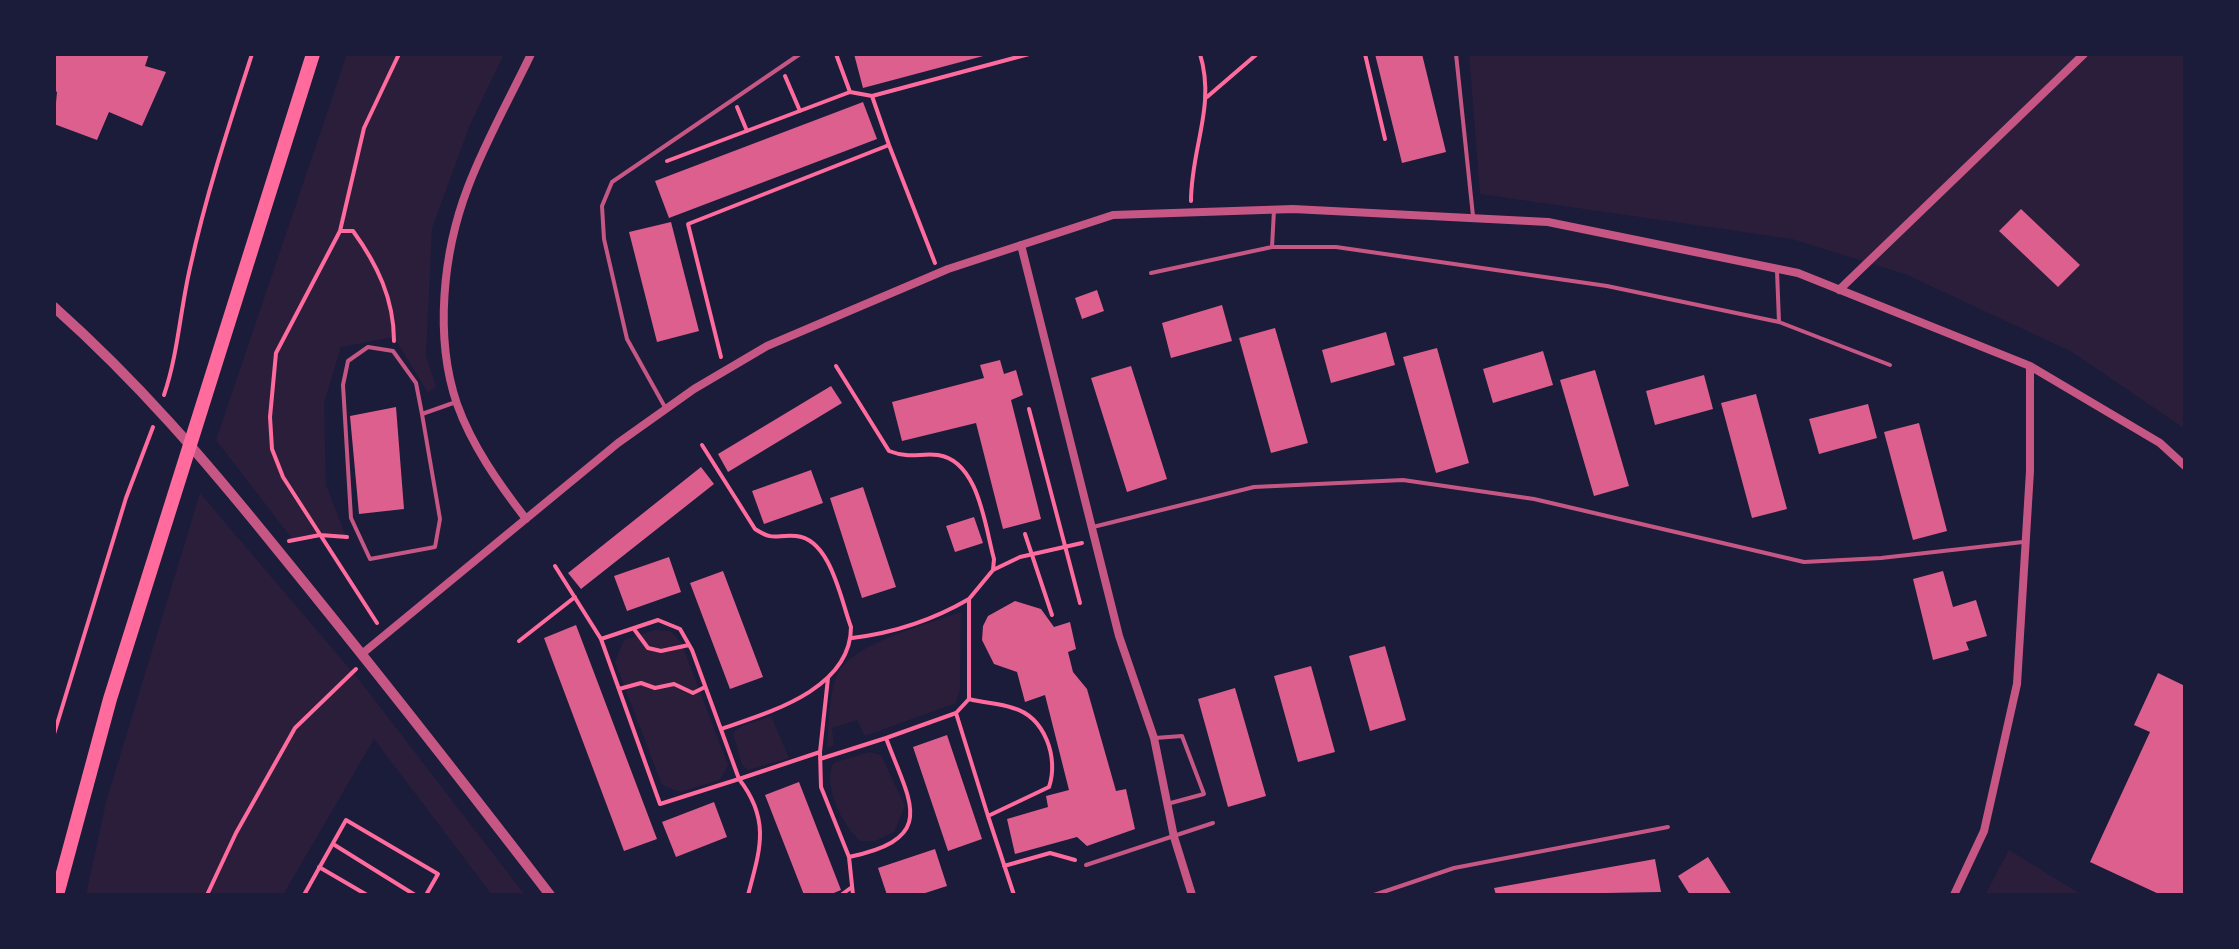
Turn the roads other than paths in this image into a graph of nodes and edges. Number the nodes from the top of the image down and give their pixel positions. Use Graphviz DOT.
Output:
graph roads {
  1 [pos="313,54"];
  2 [pos="531,54"];
  3 [pos="800,54"];
  4 [pos="1456,54"];
  5 [pos="2084,54"];
  6 [pos="1274,210"];
  7 [pos="1473,219"];
  8 [pos="1021,245"];
  9 [pos="1272,247"];
  10 [pos="1777,268"];
  11 [pos="1151,273"];
  12 [pos="1839,290"];
  13 [pos="54,307"];
  14 [pos="1779,322"];
  15 [pos="1890,365"];
  16 [pos="2030,366"];
  17 [pos="457,402"];
  18 [pos="666,409"];
  19 [pos="422,414"];
  20 [pos="2185,466"];
  21 [pos="526,519"];
  22 [pos="1093,527"];
  23 [pos="2027,542"];
  24 [pos="365,655"];
  25 [pos="1154,738"];
  26 [pos="1167,804"];
  27 [pos="1213,823"];
  28 [pos="1668,827"];
  29 [pos="1174,837"];
  30 [pos="1086,865"];
  31 [pos="57,895"];
  32 [pos="550,895"];
  33 [pos="1192,895"];
  34 [pos="1374,895"];
  35 [pos="1954,895"];
  1 -- 31 [label="highway"];
  2 -- 17 [label="street"];
  3 -- 18 [label="lane"];
  4 -- 7 [label="lane"];
  5 -- 12 [label="street"];
  6 -- 7 [label="street"];
  6 -- 8 [label="street"];
  6 -- 9 [label="lane"];
  7 -- 10 [label="street"];
  8 -- 18 [label="street"];
  8 -- 22 [label="street"];
  9 -- 11 [label="lane"];
  9 -- 14 [label="lane"];
  10 -- 12 [label="street"];
  10 -- 14 [label="lane"];
  12 -- 16 [label="street"];
  13 -- 24 [label="street"];
  14 -- 15 [label="lane"];
  16 -- 20 [label="street"];
  16 -- 23 [label="street"];
  17 -- 19 [label="lane"];
  17 -- 21 [label="street"];
  18 -- 21 [label="street"];
  19 -- 19 [label="lane"];
  21 -- 24 [label="street"];
  22 -- 23 [label="lane"];
  22 -- 25 [label="street"];
  23 -- 35 [label="street"];
  24 -- 32 [label="street"];
  25 -- 26 [label="street"];
  25 -- 26 [label="lane"];
  26 -- 29 [label="street"];
  27 -- 29 [label="lane"];
  28 -- 34 [label="lane"];
  29 -- 30 [label="lane"];
  29 -- 33 [label="street"];
}
